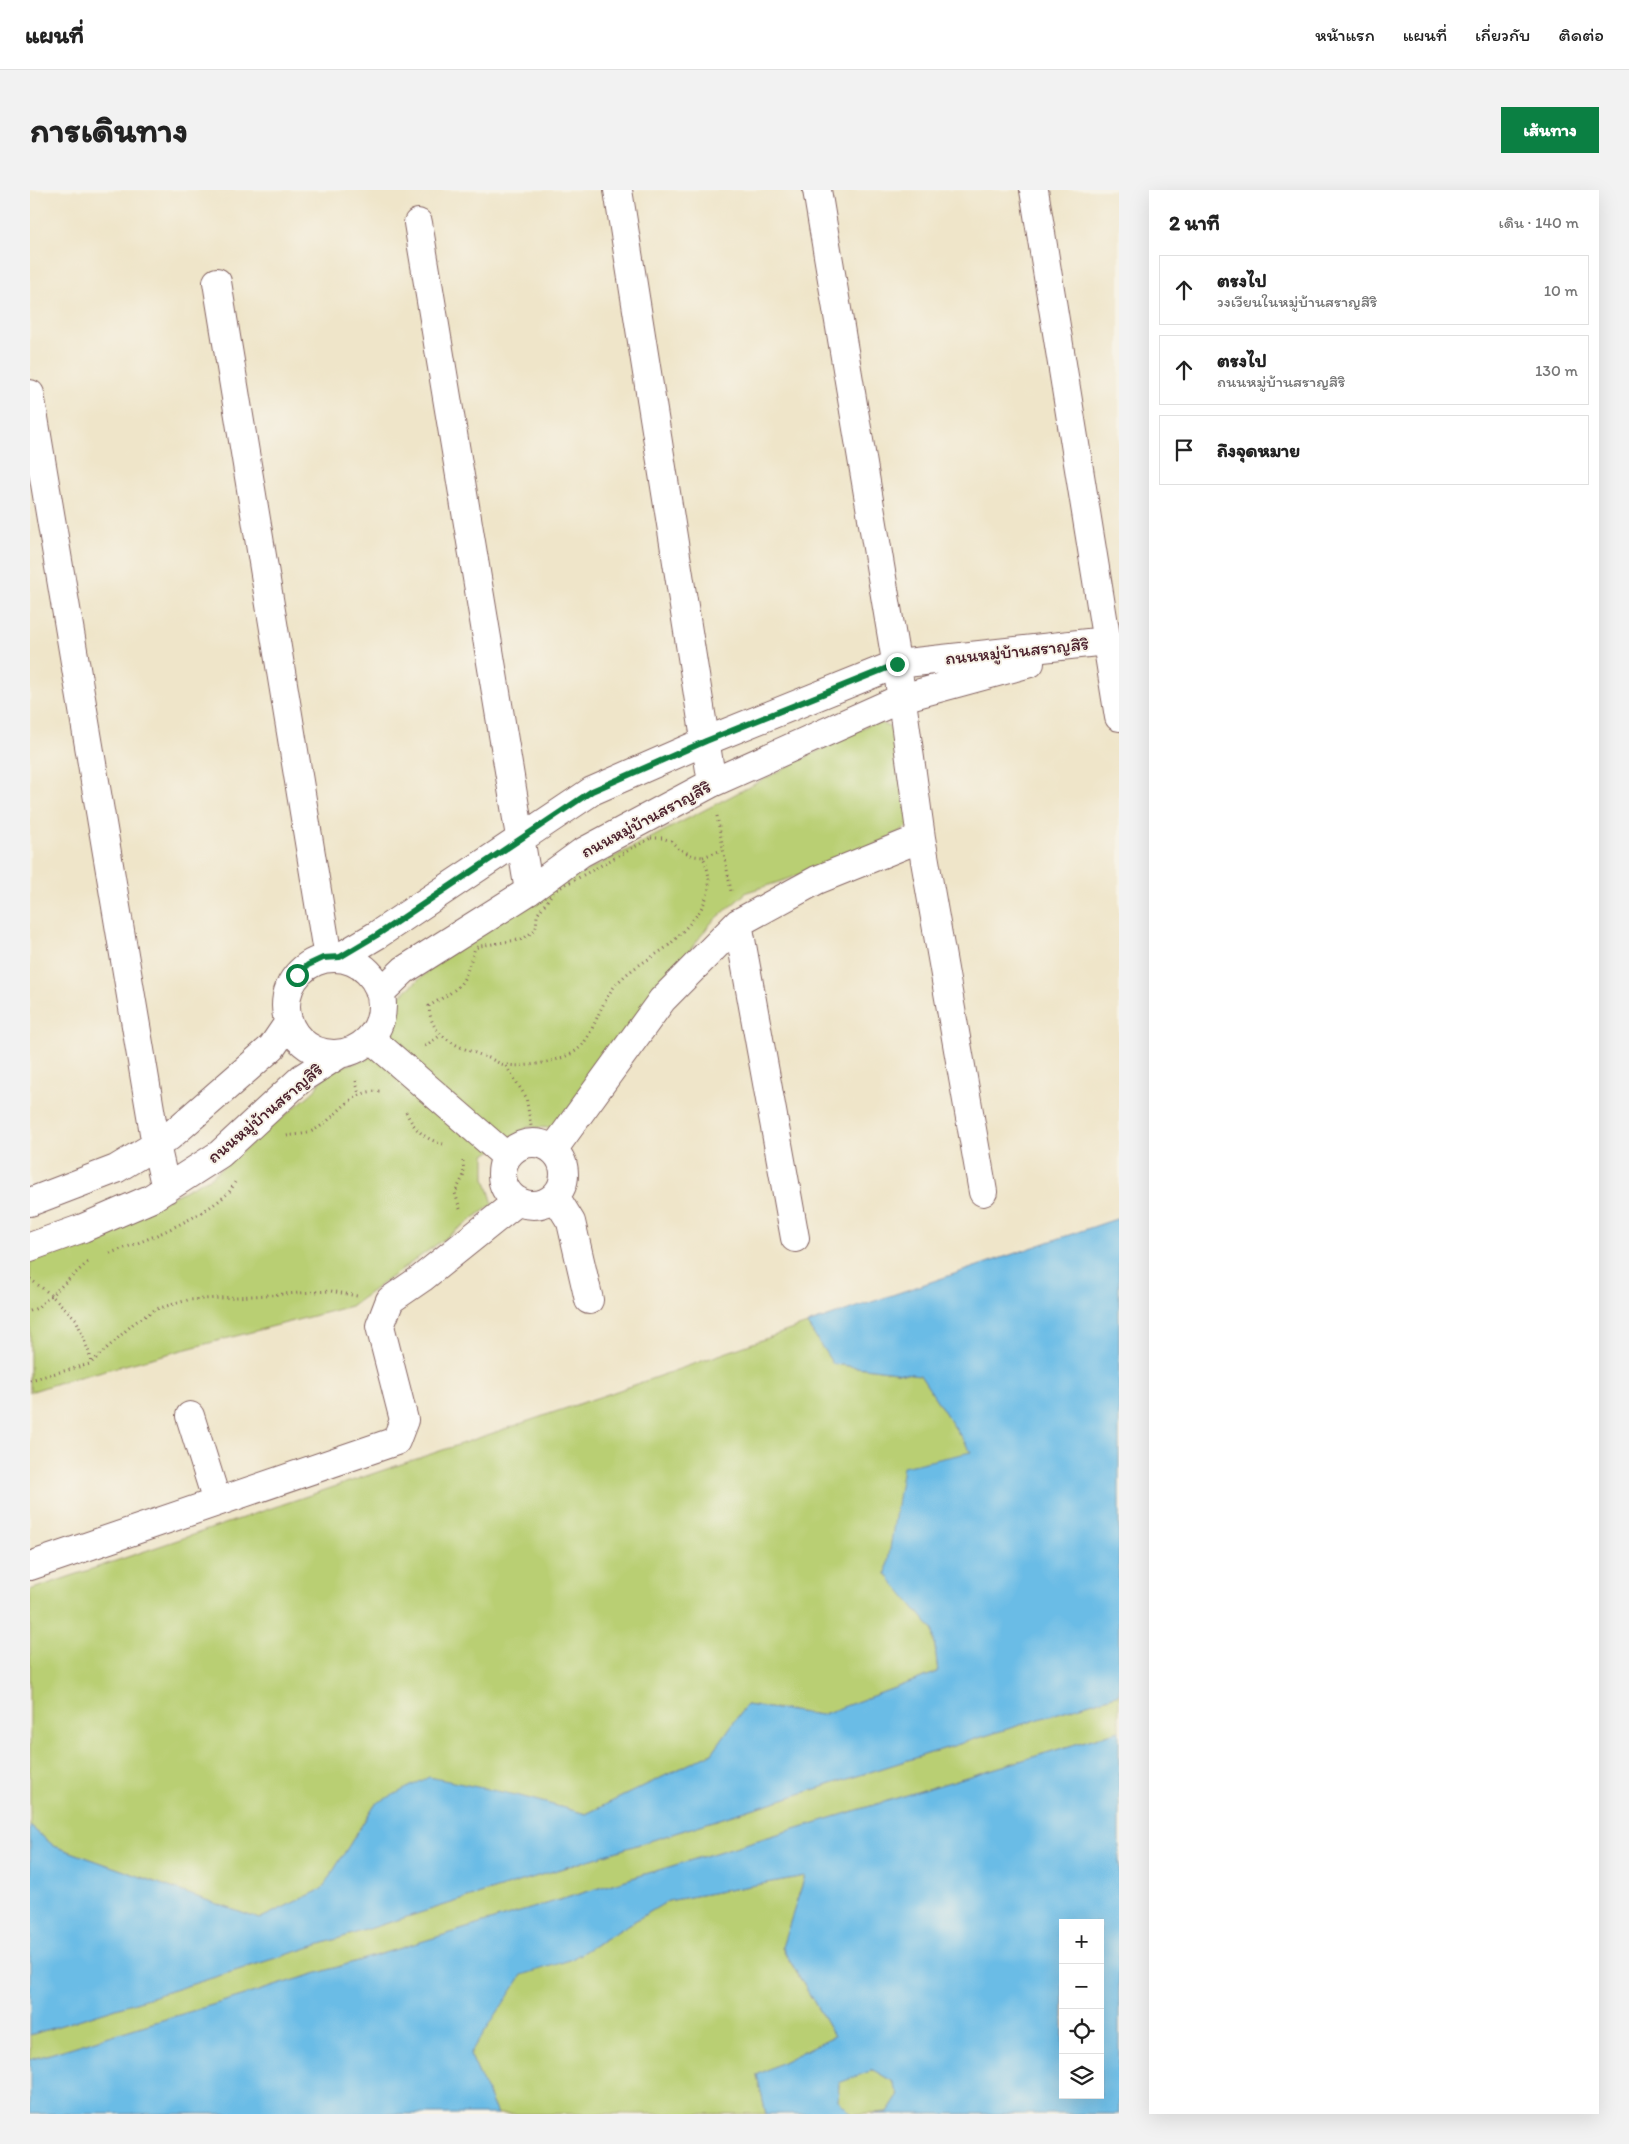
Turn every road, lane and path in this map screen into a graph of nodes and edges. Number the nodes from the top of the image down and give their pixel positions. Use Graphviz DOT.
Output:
graph roads {
  1 [pos="618,190"];
  2 [pos="817,190"];
  3 [pos="1034,190"];
  4 [pos="418,223"];
  5 [pos="217,282"];
  6 [pos="30,394"];
  7 [pos="1106,641"];
  8 [pos="897,664"];
  9 [pos="902,698"];
  10 [pos="1119,717"];
  11 [pos="706,741"];
  12 [pos="712,783"];
  13 [pos="521,838"];
  14 [pos="921,838"];
  15 [pos="722,850"];
  16 [pos="703,857"];
  17 [pos="529,891"];
  18 [pos="738,923"];
  19 [pos="334,958"];
  20 [pos="380,993"];
  21 [pos="289,1022"];
  22 [pos="370,1038"];
  23 [pos="338,1054"];
  24 [pos="506,1066"];
  25 [pos="387,1092"];
  26 [pos="404,1106"];
  27 [pos="284,1137"];
  28 [pos="156,1145"];
  29 [pos="451,1146"];
  30 [pos="544,1147"];
  31 [pos="463,1156"];
  32 [pos="507,1157"];
  33 [pos="236,1180"];
  34 [pos="166,1189"];
  35 [pos="983,1192"];
  36 [pos="555,1196"];
  37 [pos="518,1201"];
  38 [pos="30,1202"];
  39 [pos="480,1232"];
  40 [pos="795,1238"];
  41 [pos="30,1247"];
  42 [pos="108,1253"];
  43 [pos="93,1259"];
  44 [pos="30,1279"];
  45 [pos="589,1300"];
  46 [pos="30,1311"];
  47 [pos="386,1312"];
  48 [pos="90,1364"];
  49 [pos="30,1380"];
  50 [pos="190,1416"];
  51 [pos="217,1502"];
  52 [pos="30,1566"];
  1 -- 11 [label="street"];
  2 -- 8 [label="street"];
  3 -- 7 [label="street"];
  4 -- 13 [label="street"];
  5 -- 19 [label="street"];
  6 -- 28 [label="street"];
  7 -- 8 [label="street, ถนนหมู่บ้านสราญสิริ"];
  7 -- 9 [label="street, ถนนหมู่บ้านสราญสิริ"];
  7 -- 10 [label="street"];
  8 -- 9 [label="street"];
  8 -- 11 [label="street, ถนนหมู่บ้านสราญสิริ"];
  9 -- 12 [label="street, ถนนหมู่บ้านสราญสิริ"];
  9 -- 14 [label="street"];
  11 -- 12 [label="street"];
  11 -- 13 [label="street, ถนนหมู่บ้านสราญสิริ"];
  12 -- 15 [label="path"];
  12 -- 17 [label="street, ถนนหมู่บ้านสราญสิริ"];
  13 -- 17 [label="street"];
  13 -- 19 [label="street, ถนนหมู่บ้านสราญสิริ"];
  14 -- 18 [label="street"];
  14 -- 35 [label="street"];
  15 -- 16 [label="path"];
  15 -- 18 [label="path"];
  16 -- 24 [label="path"];
  16 -- 24 [label="path"];
  17 -- 20 [label="street, ถนนหมู่บ้านสราญสิริ"];
  18 -- 30 [label="street"];
  18 -- 40 [label="street"];
  19 -- 20 [label="street"];
  19 -- 21 [label="street"];
  20 -- 22 [label="street"];
  21 -- 23 [label="street"];
  21 -- 28 [label="street"];
  22 -- 23 [label="street"];
  22 -- 32 [label="street"];
  23 -- 34 [label="street, ถนนหมู่บ้านสราญสิริ"];
  24 -- 30 [label="path"];
  25 -- 27 [label="path"];
  26 -- 29 [label="path"];
  28 -- 34 [label="street"];
  28 -- 38 [label="street"];
  30 -- 32 [label="street"];
  30 -- 36 [label="street"];
  31 -- 39 [label="path"];
  32 -- 37 [label="street"];
  33 -- 42 [label="path"];
  34 -- 41 [label="street, ถนนหมู่บ้านสราญสิริ"];
  36 -- 37 [label="street"];
  36 -- 45 [label="street"];
  37 -- 39 [label="street"];
  39 -- 47 [label="street"];
  43 -- 46 [label="path"];
  44 -- 48 [label="path, bridge"];
  47 -- 48 [label="path"];
  47 -- 51 [label="street"];
  48 -- 49 [label="path"];
  50 -- 51 [label="street"];
  51 -- 52 [label="street"];
}
